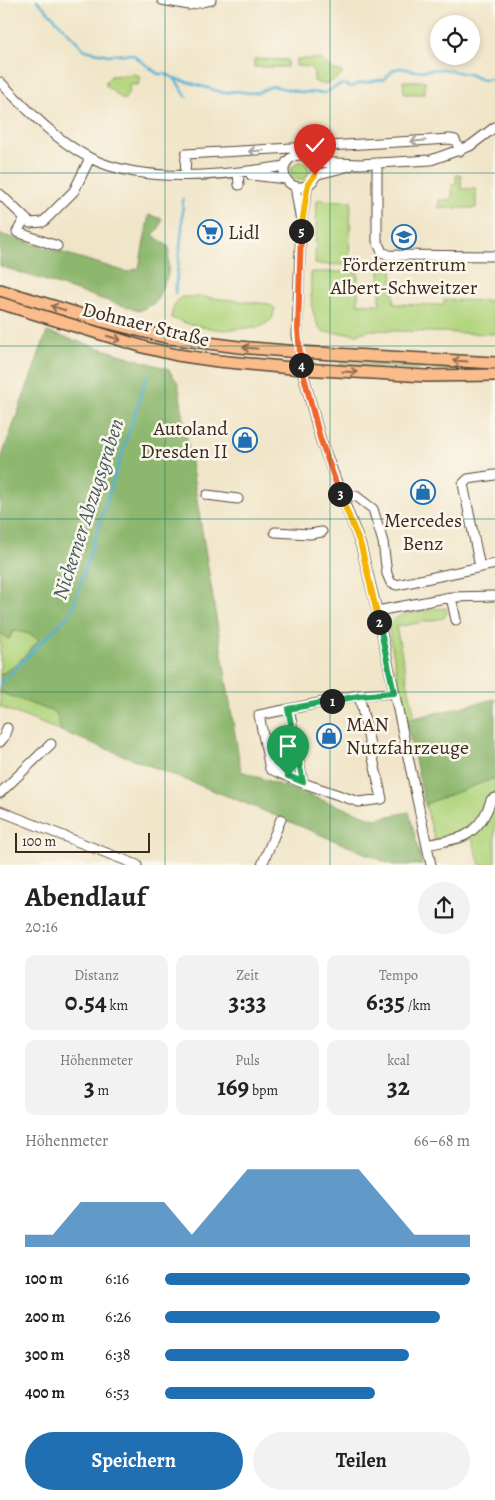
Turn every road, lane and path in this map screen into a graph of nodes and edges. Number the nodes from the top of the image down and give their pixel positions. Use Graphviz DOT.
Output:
graph roads {
  1 [pos="162,0"];
  2 [pos="210,0"];
  3 [pos="0,82"];
  4 [pos="495,127"];
  5 [pos="460,151"];
  6 [pos="90,158"];
  7 [pos="313,162"];
  8 [pos="377,163"];
  9 [pos="360,164"];
  10 [pos="285,166"];
  11 [pos="238,173"];
  12 [pos="184,175"];
  13 [pos="315,175"];
  14 [pos="286,179"];
  15 [pos="308,184"];
  16 [pos="239,185"];
  17 [pos="295,186"];
  18 [pos="0,194"];
  19 [pos="25,218"];
  20 [pos="301,225"];
  21 [pos="57,246"];
  22 [pos="495,256"];
  23 [pos="0,290"];
  24 [pos="0,303"];
  25 [pos="299,352"];
  26 [pos="495,363"];
  27 [pos="302,369"];
  28 [pos="495,375"];
  29 [pos="495,475"];
  30 [pos="207,495"];
  31 [pos="341,497"];
  32 [pos="238,499"];
  33 [pos="275,532"];
  34 [pos="322,532"];
  35 [pos="495,564"];
  36 [pos="480,567"];
  37 [pos="495,596"];
  38 [pos="451,597"];
  39 [pos="377,611"];
  40 [pos="456,620"];
  41 [pos="394,693"];
  42 [pos="359,696"];
  43 [pos="288,709"];
  44 [pos="7,728"];
  45 [pos="0,742"];
  46 [pos="51,744"];
  47 [pos="303,782"];
  48 [pos="0,794"];
  49 [pos="495,798"];
  50 [pos="0,811"];
  51 [pos="281,818"];
  52 [pos="427,844"];
  53 [pos="137,865"];
  54 [pos="262,865"];
  55 [pos="431,865"];
  1 -- 2 [label="street"];
  3 -- 6 [label="street"];
  4 -- 5 [label="street"];
  5 -- 8 [label="street"];
  5 -- 12 [label="street, one-way"];
  6 -- 12 [label="street"];
  6 -- 19 [label="street"];
  7 -- 9 [label="street"];
  7 -- 10 [label="street"];
  7 -- 13 [label="street"];
  8 -- 9 [label="street"];
  8 -- 22 [label="street"];
  9 -- 13 [label="street"];
  10 -- 11 [label="street"];
  10 -- 14 [label="street"];
  11 -- 12 [label="street"];
  11 -- 14 [label="street"];
  11 -- 16 [label="street"];
  13 -- 15 [label="street"];
  14 -- 17 [label="street"];
  15 -- 17 [label="street"];
  15 -- 20 [label="street"];
  17 -- 20 [label="street"];
  18 -- 19 [label="street"];
  19 -- 21 [label="street"];
  20 -- 25 [label="street"];
  25 -- 23 [label="main road, Dohnaer Straße, one-way"];
  24 -- 27 [label="main road, Dohnaer Straße, one-way"];
  26 -- 25 [label="main road, Dohnaer Straße, one-way"];
  25 -- 27 [label="street"];
  27 -- 28 [label="main road, Dohnaer Straße, one-way"];
  27 -- 31 [label="street"];
  29 -- 36 [label="street"];
  30 -- 32 [label="street"];
  31 -- 36 [label="street"];
  31 -- 39 [label="street"];
  33 -- 34 [label="street"];
  35 -- 36 [label="street"];
  37 -- 38 [label="street"];
  38 -- 39 [label="street"];
  38 -- 40 [label="street"];
  39 -- 41 [label="street"];
  41 -- 42 [label="street"];
  41 -- 52 [label="street"];
  42 -- 43 [label="street"];
  42 -- 47 [label="street"];
  43 -- 47 [label="street"];
  43 -- 47 [label="street"];
  44 -- 45 [label="street"];
  46 -- 48 [label="street"];
  49 -- 52 [label="street"];
  50 -- 53 [label="street"];
  51 -- 54 [label="street"];
  52 -- 55 [label="street"];
}
